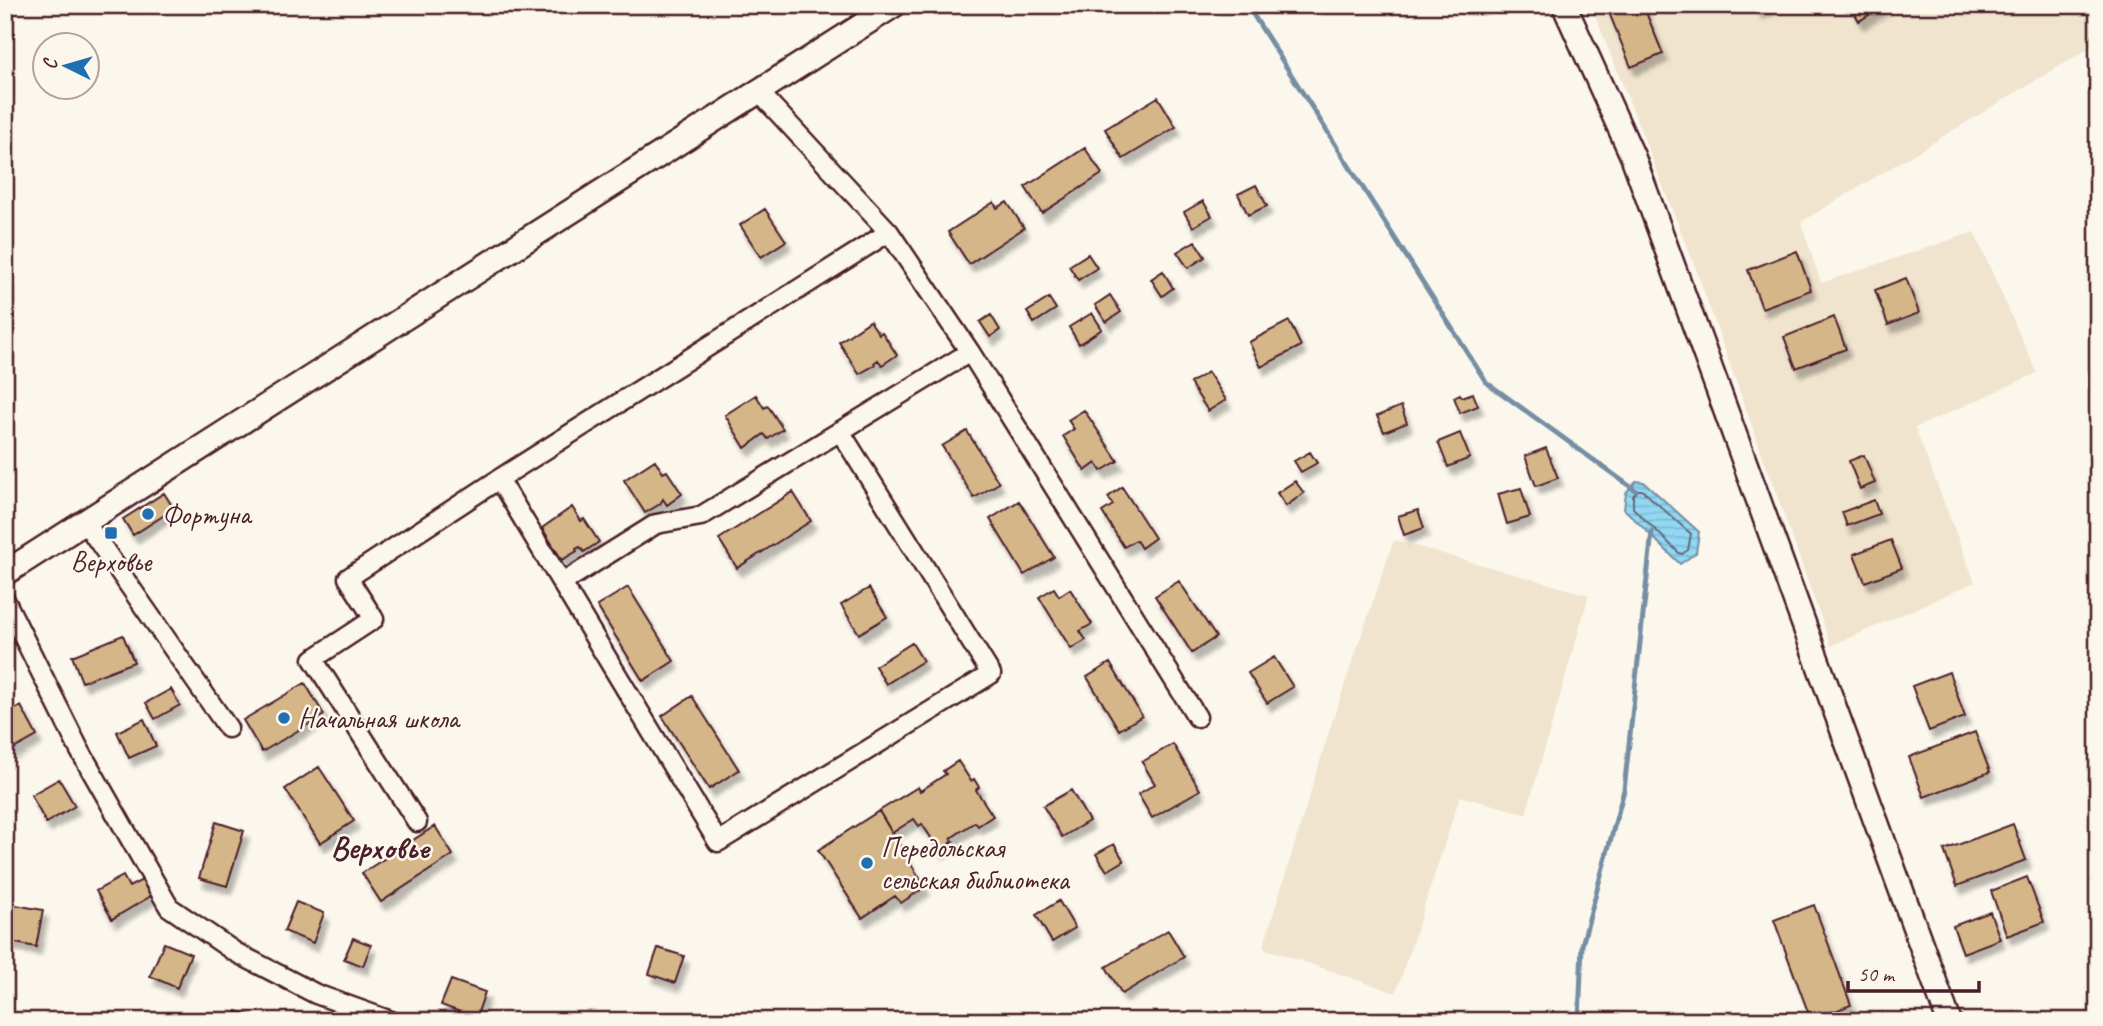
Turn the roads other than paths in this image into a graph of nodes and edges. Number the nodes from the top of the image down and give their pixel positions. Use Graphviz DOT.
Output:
graph roads {
  1 [pos="894,5"];
  2 [pos="1564,5"];
  3 [pos="758,91"];
  4 [pos="889,232"];
  5 [pos="970,352"];
  6 [pos="840,431"];
  7 [pos="499,479"];
  8 [pos="85,522"];
  9 [pos="5,573"];
  10 [pos="562,583"];
  11 [pos="5,600"];
  12 [pos="1197,717"];
  13 [pos="229,728"];
  14 [pos="417,822"];
  15 [pos="391,1021"];
  16 [pos="1949,1021"];
  1 -- 3 [label="street"];
  2 -- 16 [label="street"];
  3 -- 4 [label="street"];
  3 -- 8 [label="street"];
  4 -- 5 [label="street"];
  4 -- 7 [label="street"];
  5 -- 6 [label="street"];
  5 -- 12 [label="street"];
  6 -- 10 [label="street"];
  6 -- 10 [label="street"];
  7 -- 10 [label="street"];
  7 -- 14 [label="street"];
  8 -- 9 [label="street"];
  8 -- 13 [label="street"];
  11 -- 15 [label="street"];
}
